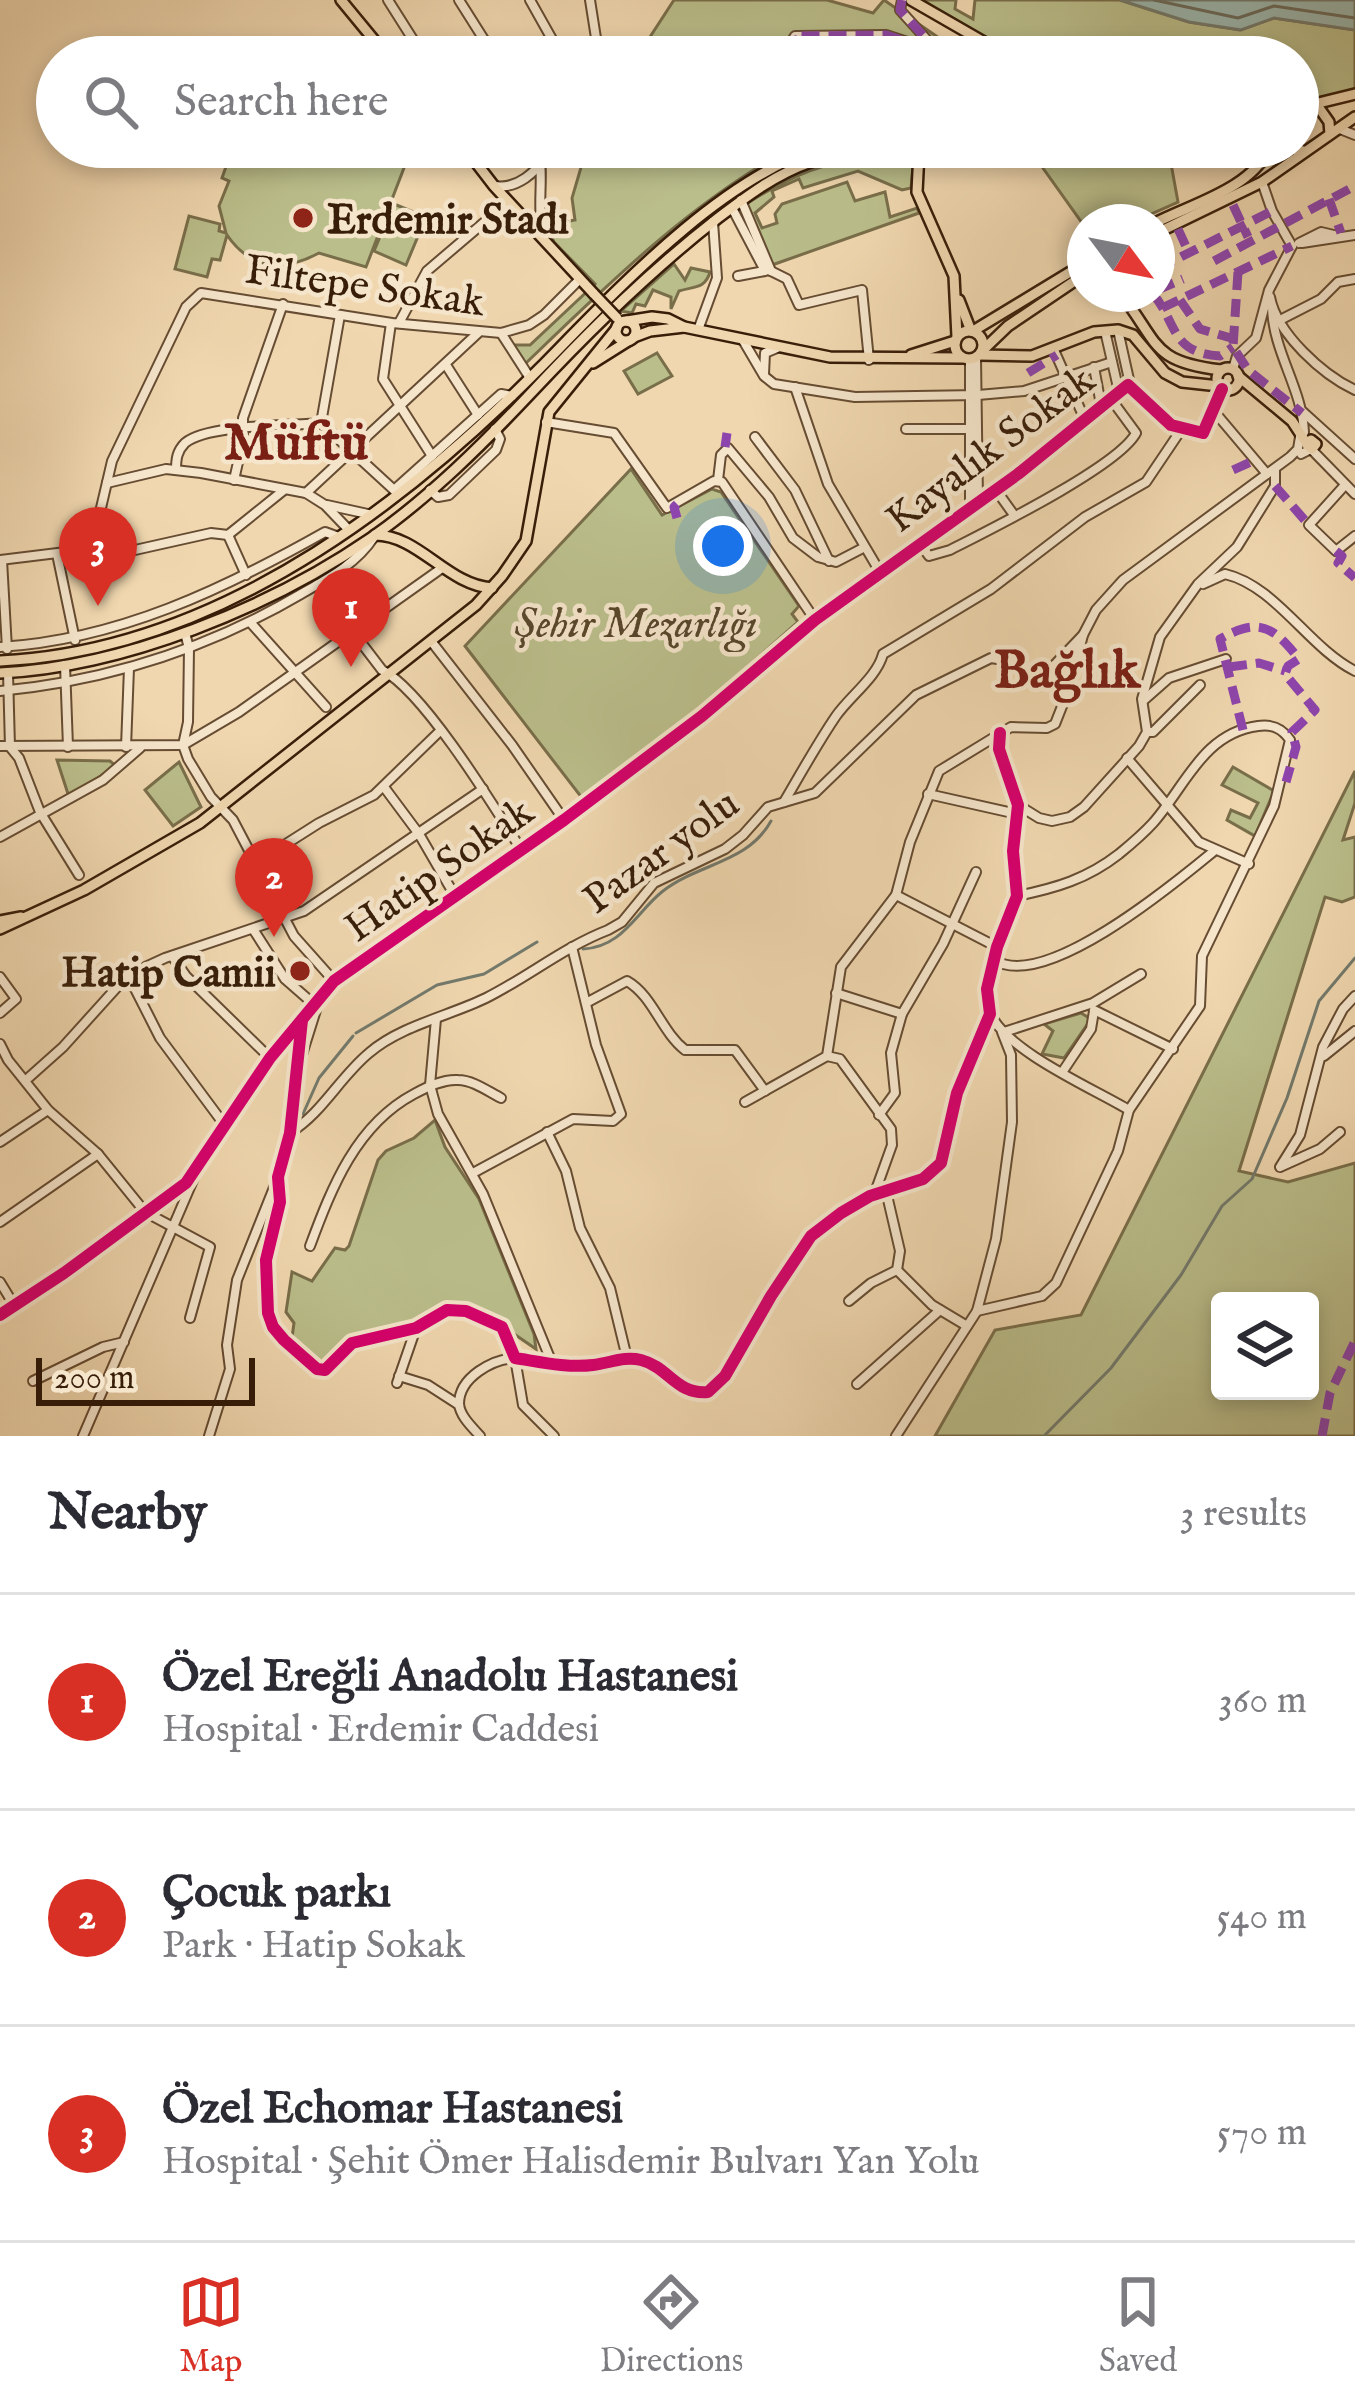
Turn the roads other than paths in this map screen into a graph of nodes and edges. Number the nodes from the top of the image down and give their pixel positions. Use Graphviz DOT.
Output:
graph roads {
  1 [pos="341,0"];
  2 [pos="388,0"];
  3 [pos="459,0"];
  4 [pos="530,0"];
  5 [pos="590,0"];
  6 [pos="902,0"];
  7 [pos="911,0"];
  8 [pos="972,34"];
  9 [pos="371,36"];
  10 [pos="411,36"];
  11 [pos="482,36"];
  12 [pos="550,36"];
  13 [pos="596,36"];
  14 [pos="795,36"];
  15 [pos="889,36"];
  16 [pos="924,36"];
  17 [pos="975,36"];
  18 [pos="1355,94"];
  19 [pos="1319,104"];
  20 [pos="1319,107"];
  21 [pos="1355,117"];
  22 [pos="1335,132"];
  23 [pos="1355,135"];
  24 [pos="1319,142"];
  25 [pos="480,168"];
  26 [pos="536,168"];
  27 [pos="542,168"];
  28 [pos="770,168"];
  29 [pos="801,168"];
  30 [pos="918,168"];
  31 [pos="1257,168"];
  32 [pos="1282,168"];
  33 [pos="1262,182"];
  34 [pos="494,186"];
  35 [pos="742,200"];
  36 [pos="508,202"];
  37 [pos="732,208"];
  38 [pos="1175,213"];
  39 [pos="713,222"];
  40 [pos="1175,224"];
  41 [pos="1355,235"];
  42 [pos="545,244"];
  43 [pos="1297,244"];
  44 [pos="772,272"];
  45 [pos="1067,274"];
  46 [pos="738,276"];
  47 [pos="580,279"];
  48 [pos="1355,279"];
  49 [pos="1067,286"];
  50 [pos="1269,290"];
  51 [pos="956,295"];
  52 [pos="284,304"];
  53 [pos="1272,307"];
  54 [pos="1134,312"];
  55 [pos="340,315"];
  56 [pos="1280,320"];
  57 [pos="620,322"];
  58 [pos="395,323"];
  59 [pos="684,327"];
  60 [pos="698,330"];
  61 [pos="1118,330"];
  62 [pos="972,331"];
  63 [pos="1105,331"];
  64 [pos="479,332"];
  65 [pos="501,333"];
  66 [pos="631,339"];
  67 [pos="956,339"];
  68 [pos="744,341"];
  69 [pos="777,348"];
  70 [pos="1054,350"];
  71 [pos="974,356"];
  72 [pos="869,360"];
  73 [pos="883,360"];
  74 [pos="1112,362"];
  75 [pos="446,365"];
  76 [pos="589,366"];
  77 [pos="1094,367"];
  78 [pos="764,376"];
  79 [pos="530,377"];
  80 [pos="1068,378"];
  81 [pos="1226,380"];
  82 [pos="1130,384"];
  83 [pos="795,387"];
  84 [pos="1355,390"];
  85 [pos="974,394"];
  86 [pos="1115,395"];
  87 [pos="512,396"];
  88 [pos="399,406"];
  89 [pos="1101,407"];
  90 [pos="1213,410"];
  91 [pos="1302,411"];
  92 [pos="478,415"];
  93 [pos="1085,420"];
  94 [pos="546,422"];
  95 [pos="321,423"];
  96 [pos="1317,427"];
  97 [pos="906,429"];
  98 [pos="974,429"];
  99 [pos="242,430"];
  100 [pos="1180,430"];
  101 [pos="755,437"];
  102 [pos="1307,446"];
  103 [pos="352,449"];
  104 [pos="432,456"];
  105 [pos="1355,459"];
  106 [pos="176,470"];
  107 [pos="1271,471"];
  108 [pos="234,480"];
  109 [pos="718,480"];
  110 [pos="105,484"];
  111 [pos="1345,485"];
  112 [pos="285,489"];
  113 [pos="394,490"];
  114 [pos="996,490"];
  115 [pos="306,493"];
  116 [pos="1355,494"];
  117 [pos="385,503"];
  118 [pos="974,504"];
  119 [pos="325,505"];
  120 [pos="1014,515"];
  121 [pos="363,517"];
  122 [pos="347,528"];
  123 [pos="379,532"];
  124 [pos="228,535"];
  125 [pos="337,536"];
  126 [pos="1355,536"];
  127 [pos="94,540"];
  128 [pos="919,542"];
  129 [pos="360,545"];
  130 [pos="863,548"];
  131 [pos="57,554"];
  132 [pos="1,560"];
  133 [pos="830,561"];
  134 [pos="442,568"];
  135 [pos="880,572"];
  136 [pos="246,574"];
  137 [pos="467,584"];
  138 [pos="317,585"];
  139 [pos="492,588"];
  140 [pos="1192,592"];
  141 [pos="476,605"];
  142 [pos="815,620"];
  143 [pos="250,622"];
  144 [pos="185,632"];
  145 [pos="353,632"];
  146 [pos="1083,635"];
  147 [pos="74,637"];
  148 [pos="431,641"];
  149 [pos="3,646"];
  150 [pos="189,648"];
  151 [pos="76,651"];
  152 [pos="1226,659"];
  153 [pos="4,661"];
  154 [pos="65,665"];
  155 [pos="129,668"];
  156 [pos="294,671"];
  157 [pos="1355,671"];
  158 [pos="4,673"];
  159 [pos="388,673"];
  160 [pos="67,681"];
  161 [pos="1200,685"];
  162 [pos="5,690"];
  163 [pos="1142,702"];
  164 [pos="326,706"];
  165 [pos="440,731"];
  166 [pos="1147,732"];
  167 [pos="1000,734"];
  168 [pos="183,745"];
  169 [pos="5,747"];
  170 [pos="68,747"];
  171 [pos="126,747"];
  172 [pos="140,748"];
  173 [pos="1127,758"];
  174 [pos="384,787"];
  175 [pos="483,789"];
  176 [pos="928,794"];
  177 [pos="783,803"];
  178 [pos="1168,804"];
  179 [pos="222,806"];
  180 [pos="1017,810"];
  181 [pos="40,812"];
  182 [pos="564,820"];
  183 [pos="419,834"];
  184 [pos="0,837"];
  185 [pos="522,850"];
  186 [pos="1214,851"];
  187 [pos="256,862"];
  188 [pos="1249,864"];
  189 [pos="976,872"];
  190 [pos="79,875"];
  191 [pos="896,895"];
  192 [pos="1017,896"];
  193 [pos="456,897"];
  194 [pos="283,916"];
  195 [pos="953,924"];
  196 [pos="0,925"];
  197 [pos="253,928"];
  198 [pos="572,947"];
  199 [pos="997,947"];
  200 [pos="172,956"];
  201 [pos="994,960"];
  202 [pos="1141,974"];
  203 [pos="128,975"];
  204 [pos="0,977"];
  205 [pos="334,981"];
  206 [pos="836,993"];
  207 [pos="1355,996"];
  208 [pos="315,1004"];
  209 [pos="586,1004"];
  210 [pos="1093,1007"];
  211 [pos="0,1013"];
  212 [pos="902,1014"];
  213 [pos="990,1014"];
  214 [pos="436,1019"];
  215 [pos="302,1020"];
  216 [pos="1355,1031"];
  217 [pos="1002,1032"];
  218 [pos="0,1044"];
  219 [pos="1173,1049"];
  220 [pos="827,1056"];
  221 [pos="1323,1057"];
  222 [pos="270,1058"];
  223 [pos="4,1063"];
  224 [pos="298,1068"];
  225 [pos="1063,1071"];
  226 [pos="26,1080"];
  227 [pos="430,1085"];
  228 [pos="765,1091"];
  229 [pos="501,1098"];
  230 [pos="745,1102"];
  231 [pos="48,1110"];
  232 [pos="1130,1110"];
  233 [pos="879,1115"];
  234 [pos="226,1126"];
  235 [pos="548,1132"];
  236 [pos="1340,1132"];
  237 [pos="290,1133"];
  238 [pos="0,1142"];
  239 [pos="98,1154"];
  240 [pos="473,1173"];
  241 [pos="195,1174"];
  242 [pos="278,1178"];
  243 [pos="886,1192"];
  244 [pos="874,1195"];
  245 [pos="145,1212"];
  246 [pos="0,1222"];
  247 [pos="172,1229"];
  248 [pos="310,1246"];
  249 [pos="897,1270"];
  250 [pos="0,1282"];
  251 [pos="849,1301"];
  252 [pos="14,1305"];
  253 [pos="940,1310"];
  254 [pos="976,1311"];
  255 [pos="0,1315"];
  256 [pos="190,1318"];
  257 [pos="967,1326"];
  258 [pos="416,1328"];
  259 [pos="124,1342"];
  260 [pos="515,1358"];
  261 [pos="627,1358"];
  262 [pos="553,1364"];
  263 [pos="33,1381"];
  264 [pos="857,1384"];
  265 [pos="459,1405"];
  266 [pos="83,1436"];
  267 [pos="209,1436"];
  268 [pos="480,1436"];
  269 [pos="554,1436"];
  270 [pos="896,1436"];
  1 -- 9 [label="main road"];
  2 -- 10 [label="street"];
  3 -- 11 [label="street"];
  4 -- 12 [label="street"];
  5 -- 13 [label="street"];
  6 -- 16 [label="street"];
  7 -- 8 [label="main road"];
  8 -- 17 [label="main road"];
  14 -- 15 [label="street"];
  18 -- 19 [label="main road"];
  20 -- 22 [label="main road"];
  21 -- 22 [label="main road"];
  22 -- 23 [label="street"];
  22 -- 24 [label="main road"];
  25 -- 34 [label="main road"];
  26 -- 34 [label="street"];
  27 -- 42 [label="street"];
  28 -- 79 [label="main road"];
  29 -- 35 [label="main road"];
  30 -- 51 [label="main road"];
  31 -- 38 [label="main road"];
  32 -- 33 [label="main road"];
  33 -- 40 [label="main road"];
  33 -- 43 [label="street"];
  34 -- 36 [label="main road"];
  35 -- 37 [label="main road"];
  35 -- 44 [label="street"];
  36 -- 42 [label="main road"];
  36 -- 58 [label="street"];
  37 -- 39 [label="main road"];
  37 -- 44 [label="street"];
  39 -- 60 [label="street"];
  39 -- 123 [label="main road"];
  41 -- 43 [label="street"];
  42 -- 47 [label="main road"];
  43 -- 50 [label="street"];
  44 -- 46 [label="street"];
  44 -- 72 [label="street"];
  45 -- 62 [label="main road"];
  47 -- 57 [label="main road, bridge"];
  47 -- 65 [label="street, Filtepe Sokak"];
  48 -- 56 [label="street"];
  49 -- 71 [label="main road"];
  50 -- 53 [label="street"];
  50 -- 81 [label="street"];
  51 -- 62 [label="main road"];
  51 -- 67 [label="main road"];
  52 -- 55 [label="street, Filtepe Sokak"];
  52 -- 99 [label="street"];
  52 -- 110 [label="street, Filtepe Sokak"];
  53 -- 56 [label="street"];
  53 -- 91 [label="street"];
  54 -- 81 [label="main road"];
  55 -- 58 [label="street, Filtepe Sokak"];
  55 -- 95 [label="street"];
  56 -- 84 [label="street"];
  57 -- 59 [label="main road"];
  57 -- 66 [label="main road"];
  57 -- 66 [label="main road"];
  57 -- 76 [label="main road"];
  58 -- 64 [label="street, Filtepe Sokak"];
  58 -- 88 [label="street"];
  59 -- 60 [label="main road"];
  59 -- 66 [label="main road"];
  60 -- 68 [label="main road"];
  61 -- 63 [label="main road"];
  61 -- 81 [label="main road"];
  61 -- 82 [label="street, Kayalık Sokak"];
  62 -- 67 [label="main road"];
  62 -- 71 [label="main road"];
  63 -- 70 [label="main road"];
  63 -- 74 [label="street"];
  64 -- 65 [label="street, Filtepe Sokak"];
  64 -- 75 [label="street"];
  65 -- 79 [label="street"];
  66 -- 76 [label="main road"];
  67 -- 71 [label="main road"];
  67 -- 73 [label="main road"];
  68 -- 69 [label="main road"];
  68 -- 78 [label="street"];
  69 -- 72 [label="main road"];
  69 -- 78 [label="street"];
  70 -- 71 [label="main road"];
  70 -- 80 [label="street"];
  71 -- 73 [label="main road"];
  71 -- 85 [label="street"];
  72 -- 73 [label="main road"];
  74 -- 77 [label="street"];
  74 -- 86 [label="street"];
  75 -- 88 [label="street"];
  75 -- 92 [label="street"];
  76 -- 94 [label="main road"];
  77 -- 80 [label="street"];
  77 -- 89 [label="street"];
  78 -- 83 [label="street"];
  79 -- 87 [label="main road"];
  80 -- 85 [label="street"];
  80 -- 93 [label="street"];
  81 -- 90 [label="street"];
  81 -- 102 [label="main road"];
  82 -- 86 [label="street, Kayalık Sokak"];
  82 -- 100 [label="street, Kayalık Sokak"];
  83 -- 85 [label="street"];
  83 -- 130 [label="street"];
  85 -- 98 [label="street"];
  86 -- 89 [label="street, Kayalık Sokak"];
  86 -- 120 [label="street, Kayalık Sokak"];
  87 -- 92 [label="street"];
  87 -- 117 [label="main road"];
  88 -- 103 [label="street"];
  88 -- 104 [label="street"];
  89 -- 93 [label="street, Kayalık Sokak"];
  90 -- 100 [label="street"];
  90 -- 107 [label="street"];
  91 -- 96 [label="street"];
  91 -- 102 [label="street"];
  92 -- 104 [label="street"];
  93 -- 114 [label="street, Kayalık Sokak"];
  94 -- 109 [label="street"];
  94 -- 139 [label="main road"];
  95 -- 99 [label="street"];
  95 -- 103 [label="street"];
  96 -- 102 [label="street"];
  96 -- 105 [label="street"];
  97 -- 98 [label="street"];
  98 -- 118 [label="street"];
  99 -- 106 [label="street"];
  99 -- 108 [label="street"];
  100 -- 177 [label="street"];
  101 -- 133 [label="street"];
  102 -- 107 [label="street"];
  102 -- 111 [label="street"];
  103 -- 113 [label="street"];
  103 -- 115 [label="street"];
  104 -- 113 [label="street"];
  106 -- 108 [label="street"];
  106 -- 110 [label="street"];
  107 -- 140 [label="street"];
  107 -- 146 [label="street"];
  108 -- 112 [label="street"];
  109 -- 133 [label="street"];
  109 -- 142 [label="street"];
  110 -- 127 [label="street"];
  111 -- 116 [label="street"];
  111 -- 126 [label="street"];
  112 -- 115 [label="street"];
  112 -- 124 [label="street"];
  113 -- 117 [label="street"];
  114 -- 118 [label="street, Kayalık Sokak"];
  114 -- 120 [label="street"];
  115 -- 119 [label="street"];
  117 -- 121 [label="main road"];
  118 -- 128 [label="street, Kayalık Sokak"];
  119 -- 121 [label="street"];
  119 -- 122 [label="street"];
  120 -- 128 [label="street, Kayalık Sokak"];
  121 -- 122 [label="main road"];
  121 -- 123 [label="main road"];
  122 -- 125 [label="main road"];
  122 -- 129 [label="main road"];
  123 -- 129 [label="main road"];
  123 -- 134 [label="main road"];
  123 -- 138 [label="street"];
  124 -- 127 [label="street"];
  124 -- 136 [label="street"];
  125 -- 136 [label="street"];
  125 -- 151 [label="main road"];
  127 -- 131 [label="street"];
  128 -- 135 [label="street, Kayalık Sokak"];
  129 -- 144 [label="main road"];
  130 -- 133 [label="street"];
  130 -- 135 [label="street"];
  131 -- 132 [label="street"];
  131 -- 147 [label="street"];
  132 -- 149 [label="street"];
  134 -- 137 [label="main road"];
  134 -- 145 [label="street"];
  135 -- 142 [label="street, Kayalık Sokak"];
  136 -- 147 [label="street"];
  137 -- 139 [label="main road"];
  137 -- 141 [label="main road"];
  138 -- 143 [label="street"];
  138 -- 145 [label="street"];
  139 -- 141 [label="main road"];
  140 -- 157 [label="street"];
  140 -- 163 [label="street"];
  141 -- 148 [label="main road"];
  142 -- 182 [label="street, Hatip Sokak"];
  143 -- 150 [label="street"];
  143 -- 156 [label="street"];
  144 -- 150 [label="street"];
  144 -- 154 [label="main road"];
  145 -- 156 [label="street"];
  145 -- 159 [label="street"];
  146 -- 167 [label="street"];
  146 -- 177 [label="street, Pazar yolu"];
  147 -- 149 [label="street"];
  147 -- 151 [label="street"];
  148 -- 159 [label="main road"];
  148 -- 182 [label="street"];
  149 -- 153 [label="street"];
  150 -- 155 [label="street"];
  150 -- 168 [label="street"];
  151 -- 153 [label="main road"];
  152 -- 163 [label="street"];
  154 -- 158 [label="main road"];
  154 -- 160 [label="street"];
  155 -- 160 [label="street"];
  155 -- 171 [label="street"];
  156 -- 164 [label="street"];
  156 -- 168 [label="street"];
  158 -- 162 [label="street"];
  159 -- 165 [label="street"];
  159 -- 179 [label="main road"];
  160 -- 162 [label="street"];
  160 -- 170 [label="street"];
  161 -- 166 [label="street"];
  162 -- 169 [label="street"];
  163 -- 166 [label="street"];
  165 -- 174 [label="street"];
  165 -- 175 [label="street"];
  166 -- 173 [label="street"];
  167 -- 176 [label="street"];
  167 -- 180 [label="street"];
  168 -- 172 [label="street"];
  168 -- 179 [label="street"];
  169 -- 170 [label="street"];
  169 -- 181 [label="street"];
  170 -- 171 [label="street"];
  171 -- 172 [label="street"];
  172 -- 181 [label="street"];
  173 -- 178 [label="street"];
  173 -- 180 [label="street"];
  174 -- 183 [label="street"];
  174 -- 187 [label="street"];
  175 -- 183 [label="street"];
  175 -- 185 [label="street"];
  176 -- 180 [label="street"];
  176 -- 191 [label="street"];
  177 -- 198 [label="street, Pazar yolu"];
  178 -- 186 [label="street"];
  178 -- 188 [label="street"];
  178 -- 192 [label="street"];
  179 -- 187 [label="street"];
  179 -- 196 [label="main road"];
  180 -- 192 [label="street"];
  181 -- 184 [label="street"];
  181 -- 190 [label="street"];
  182 -- 185 [label="street, Hatip Sokak"];
  183 -- 193 [label="street"];
  183 -- 194 [label="street"];
  185 -- 193 [label="street, Hatip Sokak"];
  186 -- 188 [label="street"];
  186 -- 201 [label="street"];
  187 -- 194 [label="street"];
  188 -- 219 [label="street"];
  189 -- 195 [label="street"];
  191 -- 195 [label="street"];
  191 -- 206 [label="street"];
  192 -- 199 [label="street"];
  193 -- 205 [label="street, Hatip Sokak"];
  194 -- 197 [label="street"];
  194 -- 205 [label="street"];
  195 -- 199 [label="street"];
  195 -- 212 [label="street"];
  197 -- 200 [label="street"];
  197 -- 208 [label="street"];
  198 -- 209 [label="street"];
  198 -- 214 [label="street, Pazar yolu"];
  199 -- 201 [label="street"];
  200 -- 203 [label="street"];
  200 -- 222 [label="street"];
  201 -- 213 [label="street"];
  202 -- 210 [label="street"];
  203 -- 226 [label="street"];
  203 -- 234 [label="street"];
  204 -- 211 [label="street"];
  205 -- 208 [label="street, Hatip Sokak"];
  206 -- 212 [label="street"];
  206 -- 220 [label="street"];
  207 -- 221 [label="street"];
  208 -- 215 [label="street, Hatip Sokak"];
  208 -- 224 [label="street"];
  209 -- 228 [label="street"];
  209 -- 235 [label="street"];
  210 -- 217 [label="street"];
  210 -- 219 [label="street"];
  210 -- 225 [label="street"];
  212 -- 233 [label="street"];
  213 -- 217 [label="street"];
  213 -- 243 [label="street"];
  214 -- 227 [label="street"];
  214 -- 237 [label="street, Pazar yolu"];
  215 -- 222 [label="street, Hatip Sokak"];
  215 -- 224 [label="street"];
  216 -- 221 [label="street"];
  217 -- 225 [label="street"];
  217 -- 254 [label="street"];
  218 -- 223 [label="street"];
  219 -- 232 [label="street"];
  220 -- 228 [label="street"];
  220 -- 233 [label="street"];
  221 -- 236 [label="street"];
  222 -- 234 [label="street, Hatip Sokak"];
  223 -- 226 [label="street"];
  224 -- 237 [label="street"];
  225 -- 232 [label="street"];
  226 -- 231 [label="street"];
  227 -- 229 [label="street"];
  227 -- 240 [label="street"];
  227 -- 248 [label="street"];
  228 -- 230 [label="street"];
  231 -- 238 [label="street"];
  231 -- 239 [label="street"];
  232 -- 254 [label="street"];
  233 -- 244 [label="street"];
  234 -- 241 [label="street, Hatip Sokak"];
  235 -- 240 [label="street"];
  235 -- 261 [label="street"];
  237 -- 242 [label="street"];
  239 -- 245 [label="street"];
  239 -- 246 [label="street"];
  240 -- 262 [label="street"];
  241 -- 245 [label="street, Hatip Sokak"];
  241 -- 247 [label="street, Hatip Sokak"];
  242 -- 258 [label="street"];
  242 -- 267 [label="street"];
  243 -- 244 [label="street"];
  243 -- 249 [label="street"];
  244 -- 261 [label="street"];
  245 -- 247 [label="street"];
  245 -- 252 [label="street, Hatip Sokak"];
  247 -- 256 [label="street"];
  247 -- 259 [label="street, Hatip Sokak"];
  249 -- 251 [label="street"];
  249 -- 253 [label="street"];
  250 -- 252 [label="street"];
  252 -- 255 [label="street, Hatip Sokak"];
  253 -- 257 [label="street"];
  253 -- 264 [label="street"];
  254 -- 257 [label="street"];
  257 -- 270 [label="street"];
  258 -- 260 [label="street"];
  258 -- 265 [label="street"];
  259 -- 263 [label="street"];
  259 -- 266 [label="street, Hatip Sokak"];
  260 -- 262 [label="street"];
  260 -- 265 [label="street"];
  260 -- 269 [label="street"];
  261 -- 262 [label="street"];
  265 -- 268 [label="street"];
}
